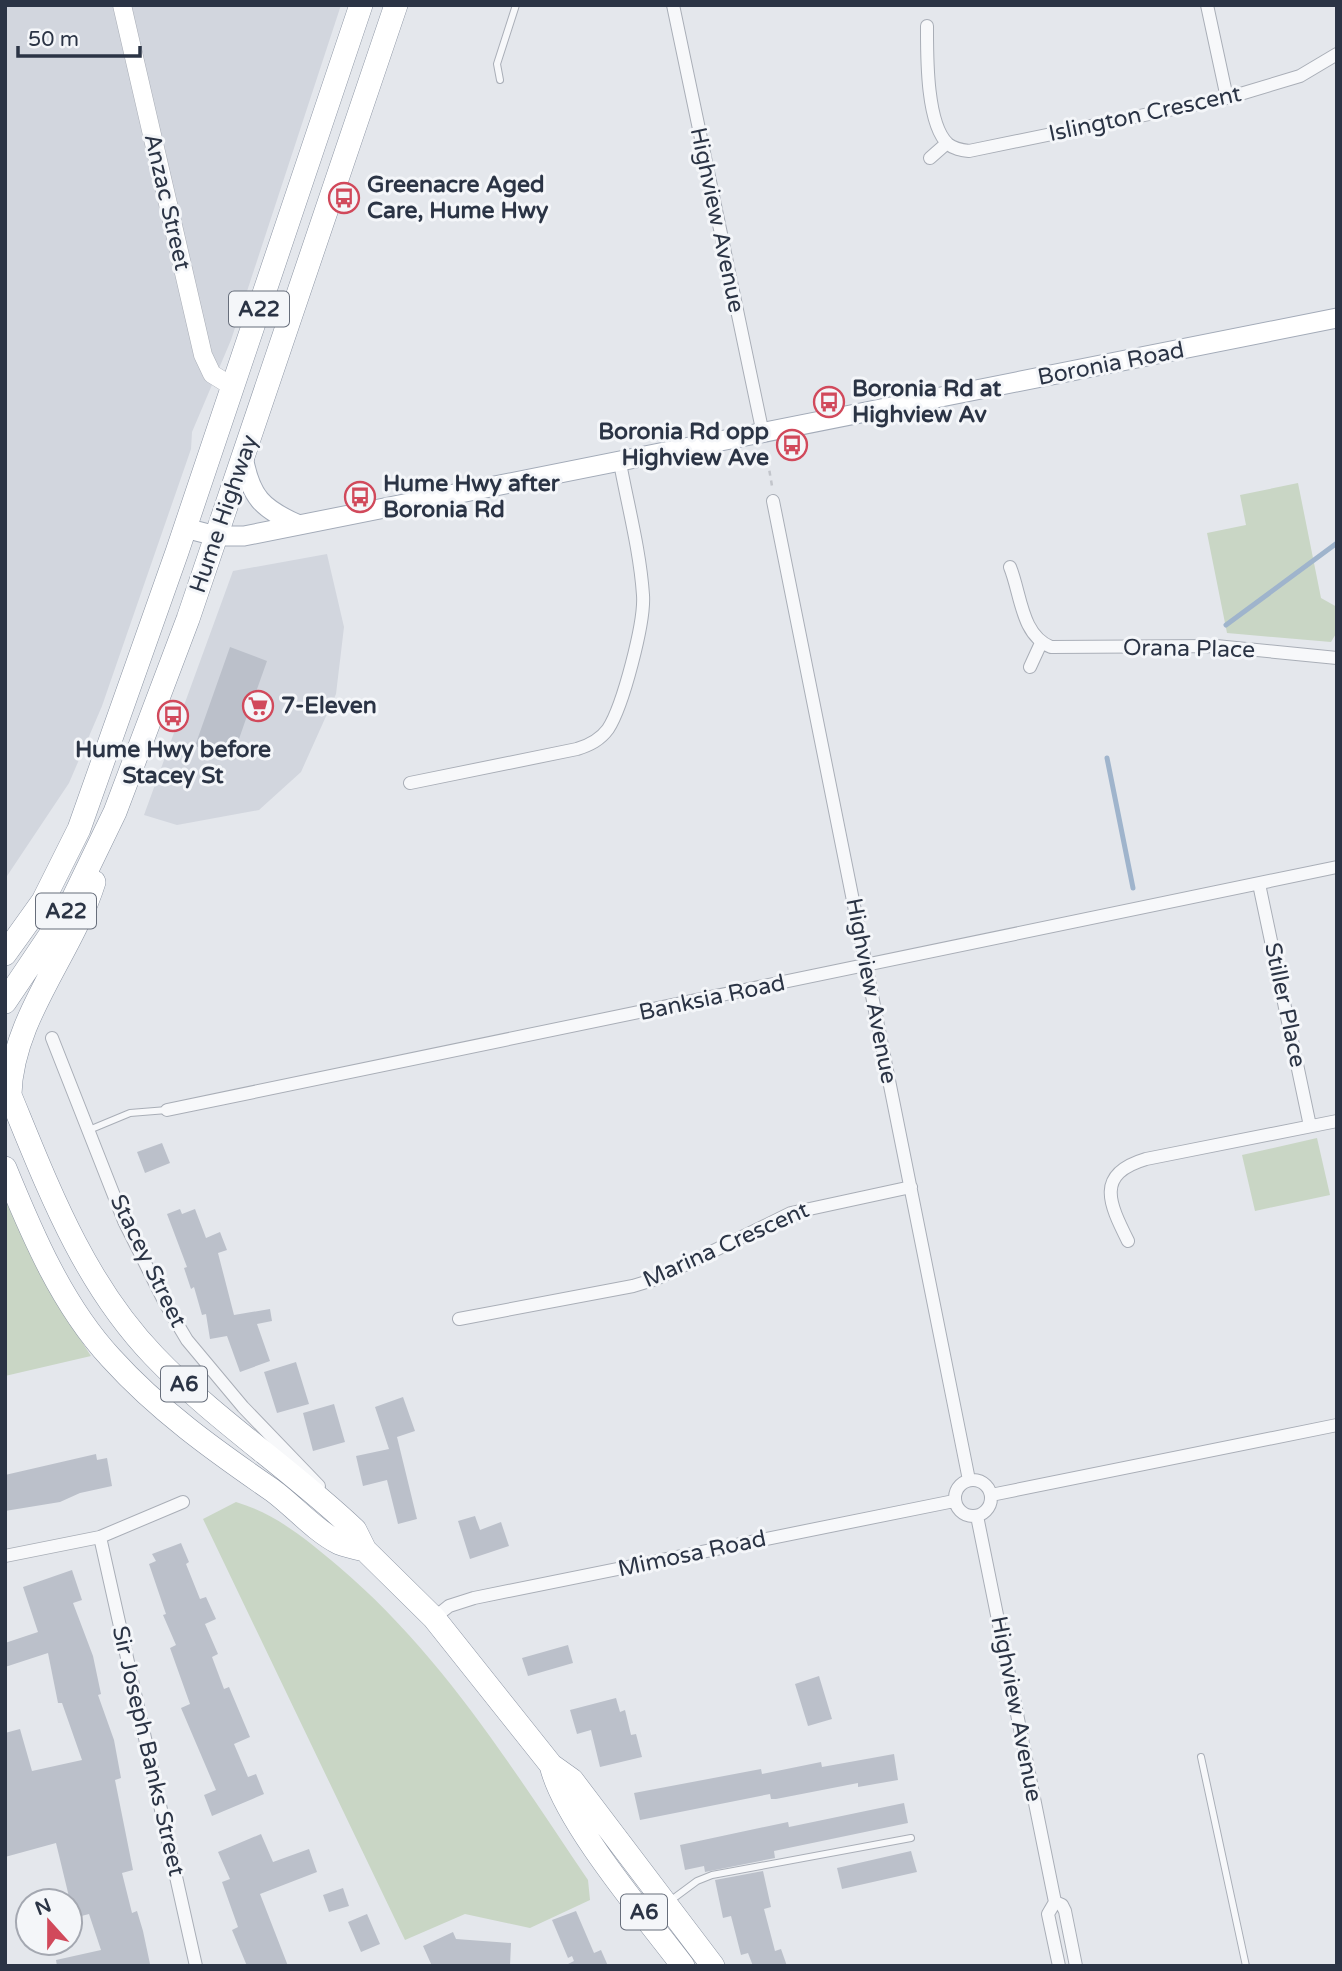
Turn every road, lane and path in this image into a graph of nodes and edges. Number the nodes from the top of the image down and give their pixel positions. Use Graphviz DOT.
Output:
graph roads {
  1 [pos="122,5"];
  2 [pos="361,5"];
  3 [pos="396,5"];
  4 [pos="516,5"];
  5 [pos="673,5"];
  6 [pos="1208,5"];
  7 [pos="927,26"];
  8 [pos="1337,54"];
  9 [pos="500,80"];
  10 [pos="1227,98"];
  11 [pos="947,143"];
  12 [pos="930,158"];
  13 [pos="1337,318"];
  14 [pos="233,387"];
  15 [pos="763,435"];
  16 [pos="243,456"];
  17 [pos="620,463"];
  18 [pos="773,501"];
  19 [pos="299,525"];
  20 [pos="185,528"];
  21 [pos="216,536"];
  22 [pos="1010,567"];
  23 [pos="1041,643"];
  24 [pos="1337,658"];
  25 [pos="1030,667"];
  26 [pos="410,783"];
  27 [pos="115,812"];
  28 [pos="1337,867"];
  29 [pos="1259,884"];
  30 [pos="5,953"];
  31 [pos="866,965"];
  32 [pos="5,1002"];
  33 [pos="52,1038"];
  34 [pos="8,1088"];
  35 [pos="167,1110"];
  36 [pos="1337,1121"];
  37 [pos="1310,1126"];
  38 [pos="89,1130"];
  39 [pos="1108,1162"];
  40 [pos="5,1168"];
  41 [pos="1118,1171"];
  42 [pos="911,1187"];
  43 [pos="1128,1241"];
  44 [pos="459,1319"];
  45 [pos="1337,1425"];
  46 [pos="970,1480"];
  47 [pos="991,1494"];
  48 [pos="954,1501"];
  49 [pos="183,1502"];
  50 [pos="977,1516"];
  51 [pos="344,1519"];
  52 [pos="100,1537"];
  53 [pos="365,1550"];
  54 [pos="5,1556"];
  55 [pos="434,1618"];
  56 [pos="1201,1757"];
  57 [pos="551,1765"];
  58 [pos="911,1838"];
  59 [pos="1055,1902"];
  60 [pos="665,1904"];
  61 [pos="196,1966"];
  62 [pos="683,1966"];
  63 [pos="713,1966"];
  64 [pos="1059,1966"];
  65 [pos="1076,1966"];
  66 [pos="1246,1966"];
  1 -- 14 [label="street, Anzac Street"];
  2 -- 14 [label="highway, Hume Highway / A22"];
  3 -- 16 [label="highway, Hume Highway / A22"];
  4 -- 9 [label="lane"];
  5 -- 15 [label="street, Highview Avenue"];
  6 -- 10 [label="street"];
  7 -- 11 [label="street"];
  8 -- 10 [label="street, Islington Crescent"];
  10 -- 11 [label="street, Islington Crescent"];
  11 -- 12 [label="street"];
  13 -- 15 [label="main road, Boronia Road"];
  14 -- 20 [label="highway, Hume Highway / A22"];
  15 -- 17 [label="main road, Boronia Road"];
  15 -- 18 [label="path"];
  16 -- 19 [label="main road"];
  16 -- 21 [label="highway, Hume Highway / A22"];
  17 -- 19 [label="main road, Boronia Road"];
  17 -- 26 [label="street"];
  18 -- 31 [label="street, Highview Avenue"];
  19 -- 21 [label="main road, Boronia Road"];
  20 -- 21 [label="main road, Boronia Road"];
  20 -- 30 [label="highway, Hume Highway / A22"];
  21 -- 27 [label="highway, Hume Highway / A22"];
  22 -- 23 [label="street"];
  23 -- 24 [label="street, Orana Place"];
  23 -- 25 [label="street"];
  27 -- 32 [label="highway, Hume Highway / A22"];
  27 -- 34 [label="highway"];
  28 -- 29 [label="street, Banksia Road"];
  29 -- 31 [label="street, Banksia Road"];
  29 -- 37 [label="street, Stiller Place"];
  31 -- 35 [label="street, Banksia Road"];
  31 -- 42 [label="street, Highview Avenue"];
  33 -- 38 [label="street, Stacey Street"];
  34 -- 51 [label="highway, Stacey Street / A6"];
  35 -- 38 [label="lane, Banksia Road"];
  36 -- 37 [label="street"];
  37 -- 41 [label="street"];
  38 -- 51 [label="street, Stacey Street"];
  39 -- 41 [label="street"];
  40 -- 53 [label="highway, Stacey Street / A6"];
  41 -- 43 [label="street"];
  42 -- 44 [label="street, Marina Crescent"];
  42 -- 46 [label="street, Highview Avenue"];
  45 -- 47 [label="street"];
  46 -- 47 [label="street"];
  46 -- 48 [label="street"];
  47 -- 50 [label="street"];
  48 -- 50 [label="street"];
  48 -- 55 [label="street, Mimosa Road"];
  49 -- 52 [label="street"];
  50 -- 59 [label="street, Highview Avenue"];
  51 -- 53 [label="highway, Stacey Street / A6"];
  52 -- 54 [label="street"];
  52 -- 61 [label="street, Sir Joseph Banks Street"];
  53 -- 55 [label="highway, Stacey Street / A6"];
  55 -- 57 [label="highway, Stacey Street / A6"];
  56 -- 66 [label="lane"];
  57 -- 60 [label="highway, Stacey Street / A6"];
  57 -- 62 [label="highway, Stacey Street / A6"];
  58 -- 60 [label="lane"];
  59 -- 64 [label="street, Highview Avenue"];
  59 -- 65 [label="street, Highview Avenue"];
  60 -- 63 [label="highway, Stacey Street / A6"];
}
